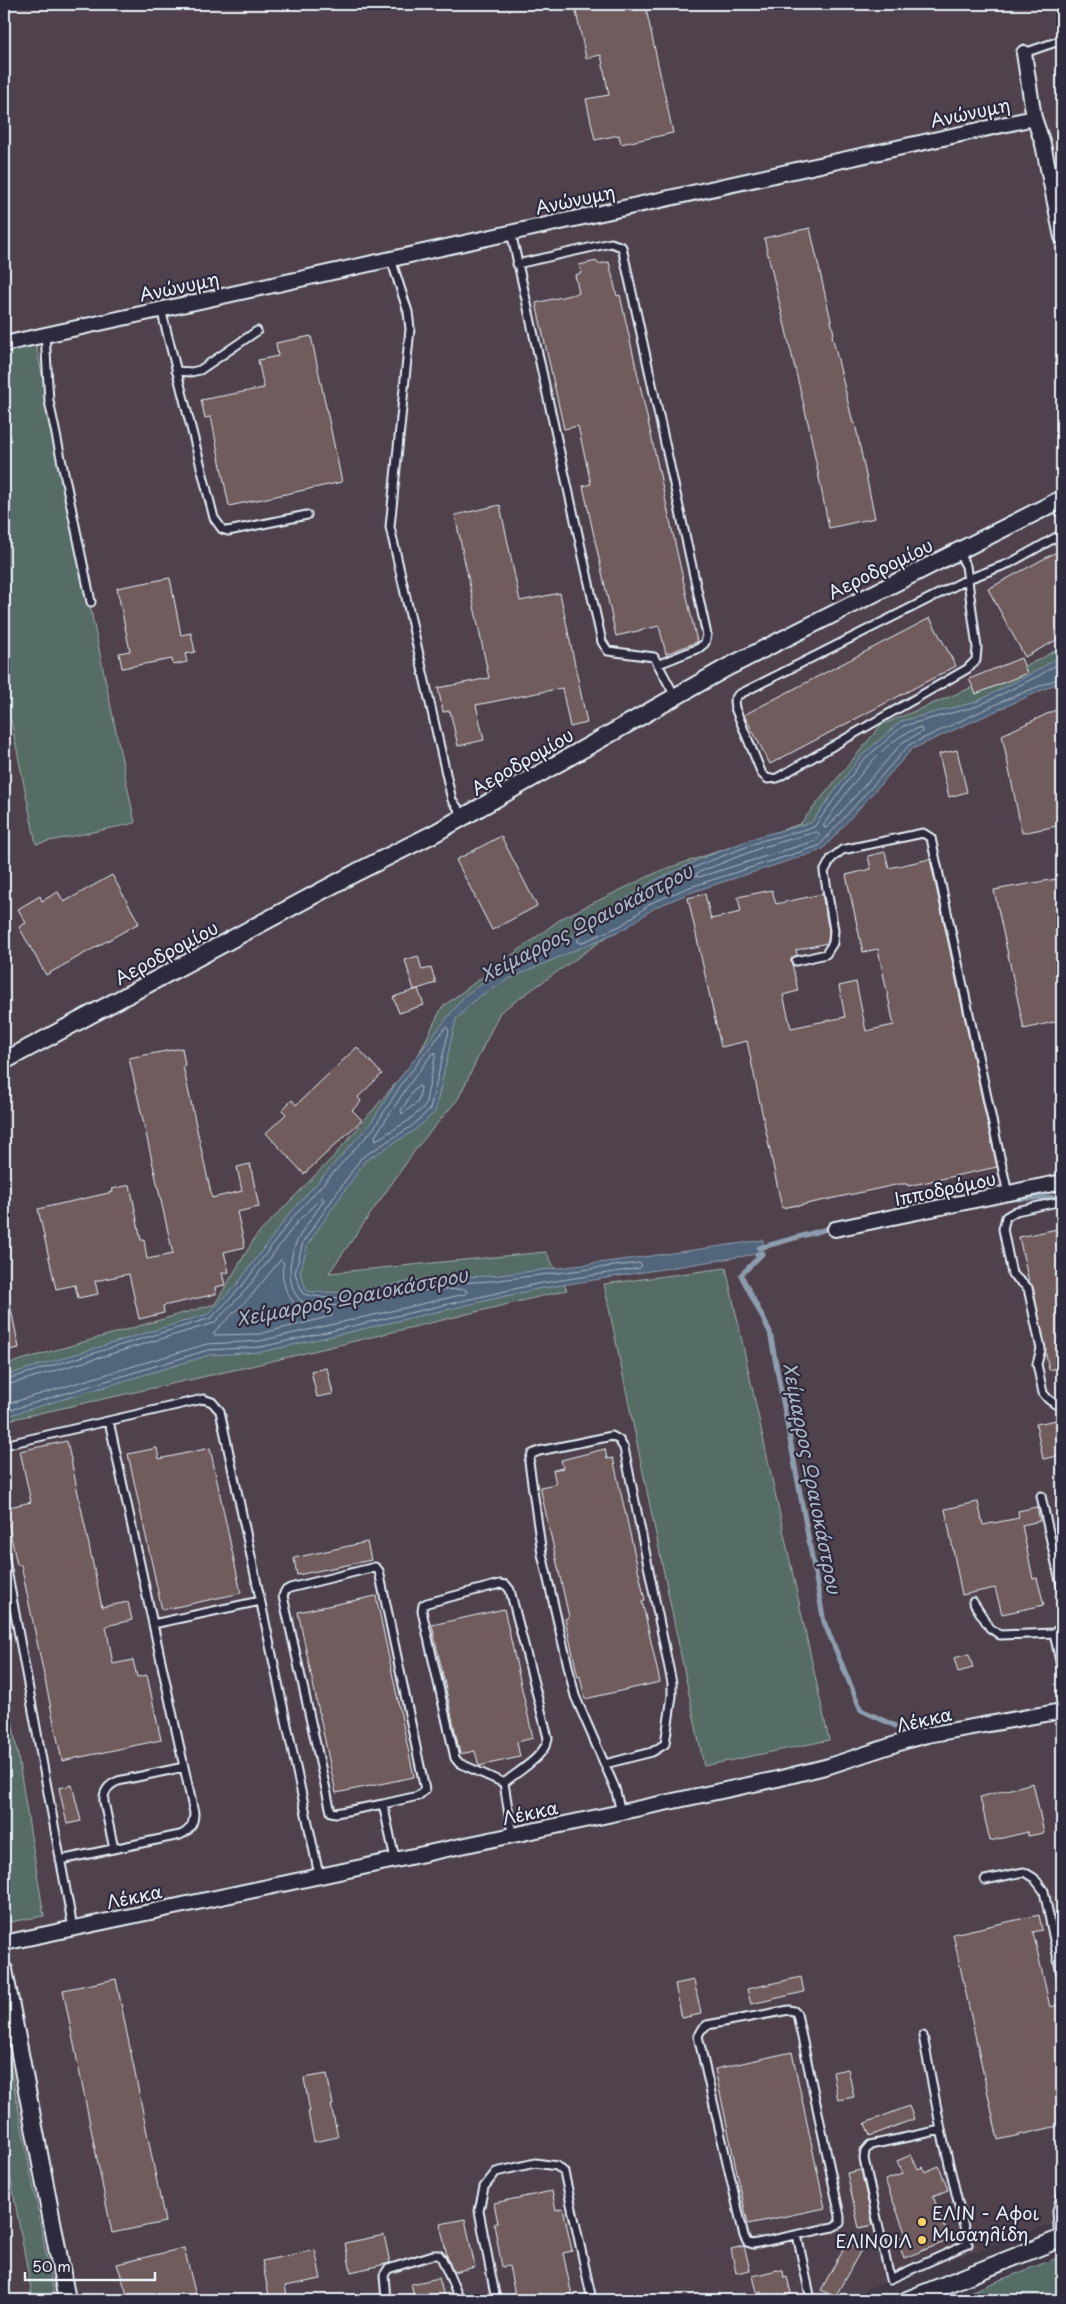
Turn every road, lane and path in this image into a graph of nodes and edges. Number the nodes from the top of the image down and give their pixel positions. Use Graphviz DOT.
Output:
graph roads {
  1 [pos="1062,40"];
  2 [pos="1024,52"];
  3 [pos="1034,118"];
  4 [pos="511,232"];
  5 [pos="1062,237"];
  6 [pos="391,259"];
  7 [pos="517,264"];
  8 [pos="161,309"];
  9 [pos="257,331"];
  10 [pos="45,335"];
  11 [pos="4,344"];
  12 [pos="176,371"];
  13 [pos="1062,499"];
  14 [pos="307,515"];
  15 [pos="1062,534"];
  16 [pos="958,552"];
  17 [pos="968,579"];
  18 [pos="91,602"];
  19 [pos="659,664"];
  20 [pos="675,696"];
  21 [pos="464,816"];
  22 [pos="796,961"];
  23 [pos="4,1061"];
  24 [pos="1062,1182"];
  25 [pos="1008,1194"];
  26 [pos="1062,1201"];
  27 [pos="835,1229"];
  28 [pos="1062,1402"];
  29 [pos="109,1421"];
  30 [pos="4,1445"];
  31 [pos="1041,1496"];
  32 [pos="4,1554"];
  33 [pos="1062,1590"];
  34 [pos="260,1600"];
  35 [pos="973,1602"];
  36 [pos="153,1624"];
  37 [pos="1062,1626"];
  38 [pos="1054,1633"];
  39 [pos="1062,1671"];
  40 [pos="1062,1711"];
  41 [pos="604,1764"];
  42 [pos="184,1767"];
  43 [pos="504,1783"];
  44 [pos="384,1804"];
  45 [pos="621,1812"];
  46 [pos="512,1834"];
  47 [pos="114,1849"];
  48 [pos="395,1859"];
  49 [pos="60,1860"];
  50 [pos="319,1875"];
  51 [pos="985,1880"];
  52 [pos="73,1928"];
  53 [pos="4,1942"];
  54 [pos="4,1970"];
  55 [pos="1062,1978"];
  56 [pos="923,2036"];
  57 [pos="941,2130"];
  58 [pos="1062,2192"];
  59 [pos="798,2235"];
  60 [pos="1061,2238"];
  61 [pos="67,2300"];
  62 [pos="386,2300"];
  63 [pos="460,2300"];
  64 [pos="496,2300"];
  65 [pos="592,2300"];
  66 [pos="811,2300"];
  67 [pos="907,2300"];
  1 -- 2 [label="lane"];
  2 -- 3 [label="street"];
  3 -- 4 [label="street, Ανώνυμη"];
  3 -- 5 [label="street, Ανώνυμη"];
  4 -- 6 [label="street, Ανώνυμη"];
  4 -- 7 [label="lane"];
  6 -- 8 [label="street, Ανώνυμη"];
  6 -- 21 [label="lane"];
  7 -- 19 [label="lane"];
  7 -- 19 [label="lane"];
  8 -- 10 [label="street, Ανώνυμη"];
  8 -- 12 [label="lane"];
  9 -- 12 [label="lane"];
  10 -- 11 [label="street, Ανώνυμη"];
  10 -- 18 [label="lane"];
  12 -- 14 [label="lane"];
  13 -- 16 [label="street, Αεροδρομίου"];
  15 -- 17 [label="lane"];
  16 -- 17 [label="lane"];
  16 -- 20 [label="street, Αεροδρομίου"];
  17 -- 17 [label="lane"];
  19 -- 20 [label="lane"];
  20 -- 21 [label="street, Αεροδρομίου"];
  21 -- 23 [label="street, Αεροδρομίου"];
  22 -- 25 [label="lane"];
  24 -- 25 [label="street, Ιπποδρόμου"];
  25 -- 27 [label="street, Ιπποδρόμου"];
  26 -- 28 [label="lane"];
  29 -- 30 [label="lane"];
  29 -- 34 [label="lane"];
  29 -- 36 [label="lane"];
  31 -- 33 [label="lane"];
  32 -- 49 [label="lane"];
  34 -- 36 [label="lane"];
  34 -- 50 [label="lane"];
  35 -- 38 [label="lane"];
  36 -- 42 [label="lane"];
  37 -- 38 [label="lane"];
  38 -- 39 [label="lane"];
  40 -- 45 [label="street, Λέκκα"];
  41 -- 41 [label="lane"];
  41 -- 45 [label="lane"];
  42 -- 47 [label="lane"];
  42 -- 47 [label="lane"];
  43 -- 43 [label="lane"];
  43 -- 46 [label="lane"];
  44 -- 44 [label="lane"];
  44 -- 48 [label="lane"];
  45 -- 46 [label="street, Λέκκα"];
  46 -- 48 [label="street, Λέκκα"];
  47 -- 49 [label="lane"];
  48 -- 50 [label="street, Λέκκα"];
  49 -- 52 [label="lane"];
  50 -- 52 [label="street, Λέκκα"];
  51 -- 55 [label="lane"];
  52 -- 53 [label="street, Λέκκα"];
  54 -- 61 [label="street"];
  56 -- 57 [label="lane"];
  57 -- 57 [label="lane"];
  58 -- 60 [label="lane"];
  59 -- 59 [label="lane"];
  59 -- 66 [label="lane"];
  60 -- 67 [label="street"];
  62 -- 63 [label="lane"];
  64 -- 65 [label="lane"];
}
